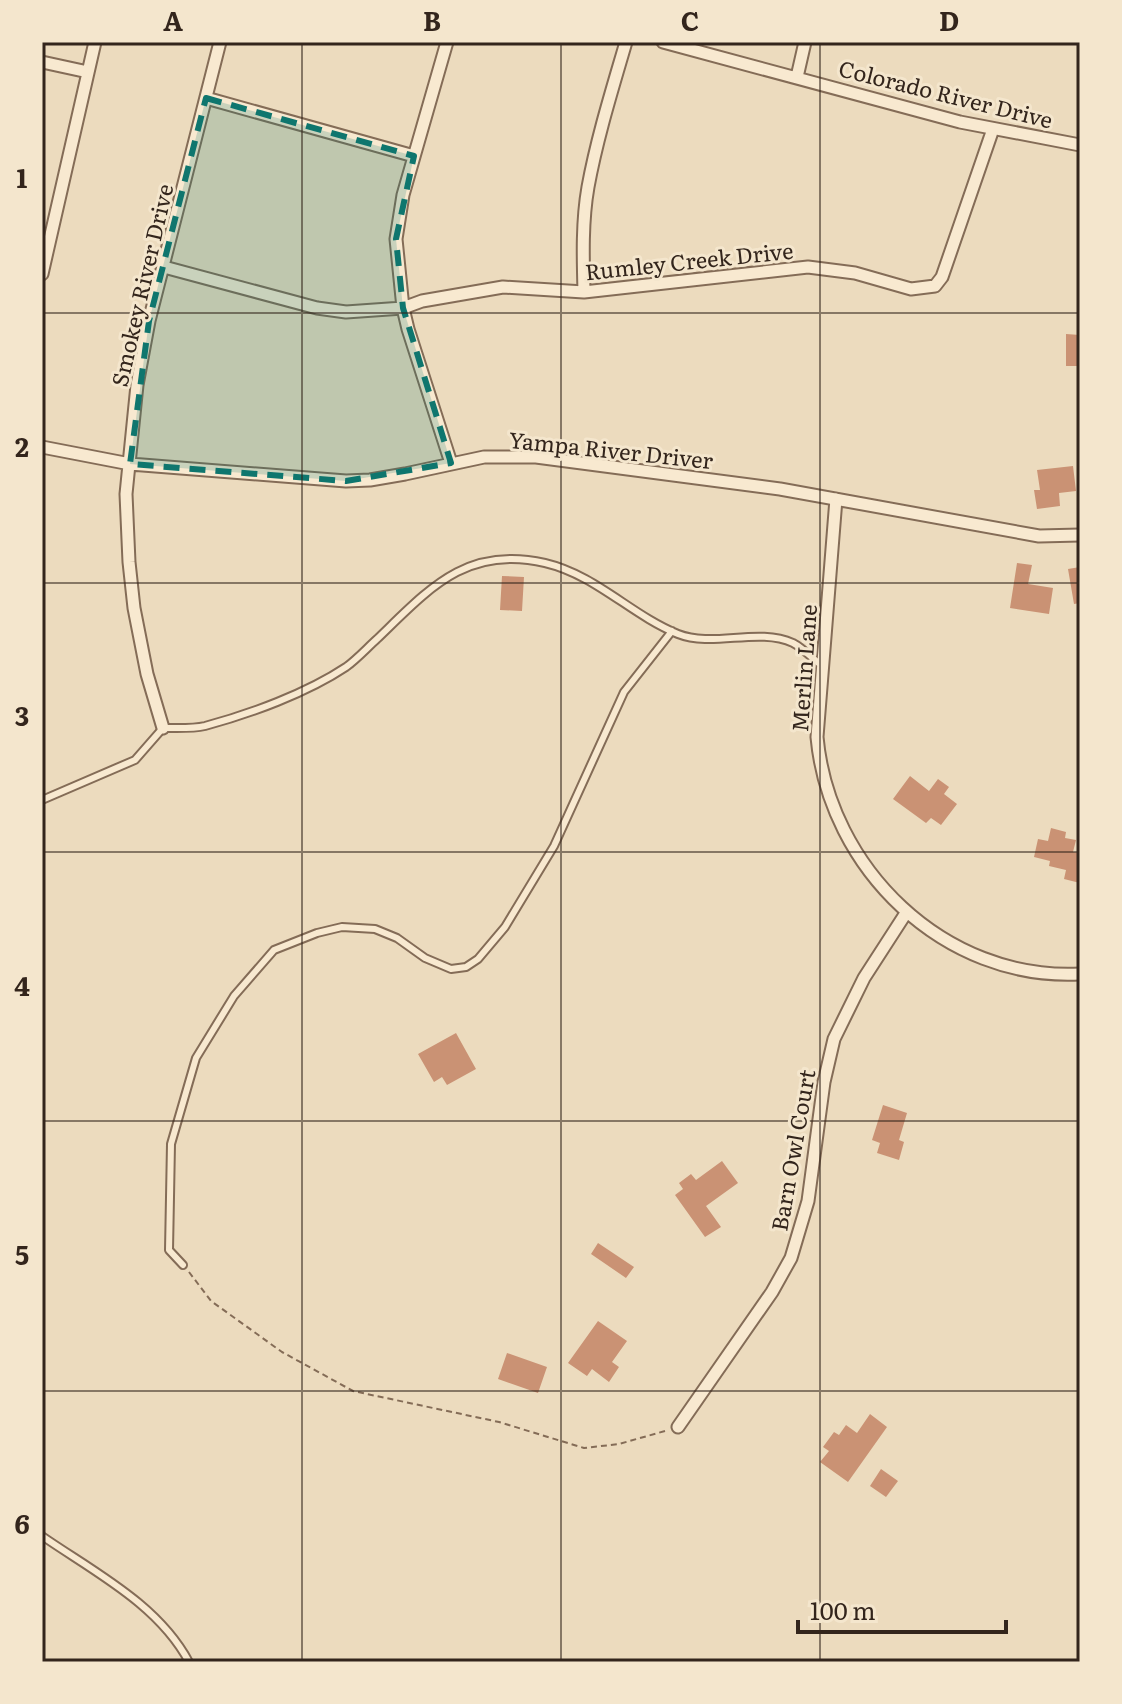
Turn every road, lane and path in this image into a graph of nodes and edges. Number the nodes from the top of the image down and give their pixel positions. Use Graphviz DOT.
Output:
graph roads {
  1 [pos="95,42"];
  2 [pos="220,42"];
  3 [pos="447,42"];
  4 [pos="626,42"];
  5 [pos="663,42"];
  6 [pos="805,42"];
  7 [pos="42,62"];
  8 [pos="88,72"];
  9 [pos="797,77"];
  10 [pos="206,98"];
  11 [pos="993,129"];
  12 [pos="1080,145"];
  13 [pos="414,156"];
  14 [pos="164,267"];
  15 [pos="42,274"];
  16 [pos="584,292"];
  17 [pos="403,308"];
  18 [pos="42,447"];
  19 [pos="451,463"];
  20 [pos="130,464"];
  21 [pos="836,499"];
  22 [pos="1080,535"];
  23 [pos="672,631"];
  24 [pos="822,666"];
  25 [pos="163,728"];
  26 [pos="42,800"];
  27 [pos="906,913"];
  28 [pos="1080,974"];
  29 [pos="183,1265"];
  30 [pos="678,1427"];
  31 [pos="42,1536"];
  32 [pos="189,1662"];
  1 -- 8 [label="street"];
  2 -- 10 [label="street, Smokey River Drive"];
  3 -- 13 [label="street"];
  4 -- 16 [label="street"];
  5 -- 9 [label="street, Colorado River Drive"];
  6 -- 9 [label="street"];
  7 -- 8 [label="street"];
  8 -- 15 [label="street"];
  9 -- 11 [label="street, Colorado River Drive"];
  10 -- 13 [label="street"];
  10 -- 14 [label="street, Smokey River Drive"];
  11 -- 12 [label="street, Colorado River Drive"];
  11 -- 16 [label="street, Rumley Creek Drive"];
  13 -- 17 [label="street"];
  14 -- 17 [label="street, Rumley Creek Drive"];
  14 -- 20 [label="street, Smokey River Drive"];
  16 -- 17 [label="street, Rumley Creek Drive"];
  17 -- 19 [label="street"];
  18 -- 20 [label="street, Yampa River Driver"];
  19 -- 20 [label="street, Yampa River Driver"];
  19 -- 21 [label="street, Yampa River Driver"];
  20 -- 25 [label="street, Smokey River Drive"];
  21 -- 22 [label="street, Yampa River Driver"];
  21 -- 24 [label="street, Merlin Lane"];
  23 -- 24 [label="lane"];
  23 -- 25 [label="lane"];
  23 -- 29 [label="lane"];
  24 -- 27 [label="street, Merlin Lane"];
  25 -- 26 [label="lane"];
  27 -- 28 [label="street, Merlin Lane"];
  27 -- 30 [label="street, Barn Owl Court"];
  29 -- 30 [label="path"];
  31 -- 32 [label="lane"];
}
